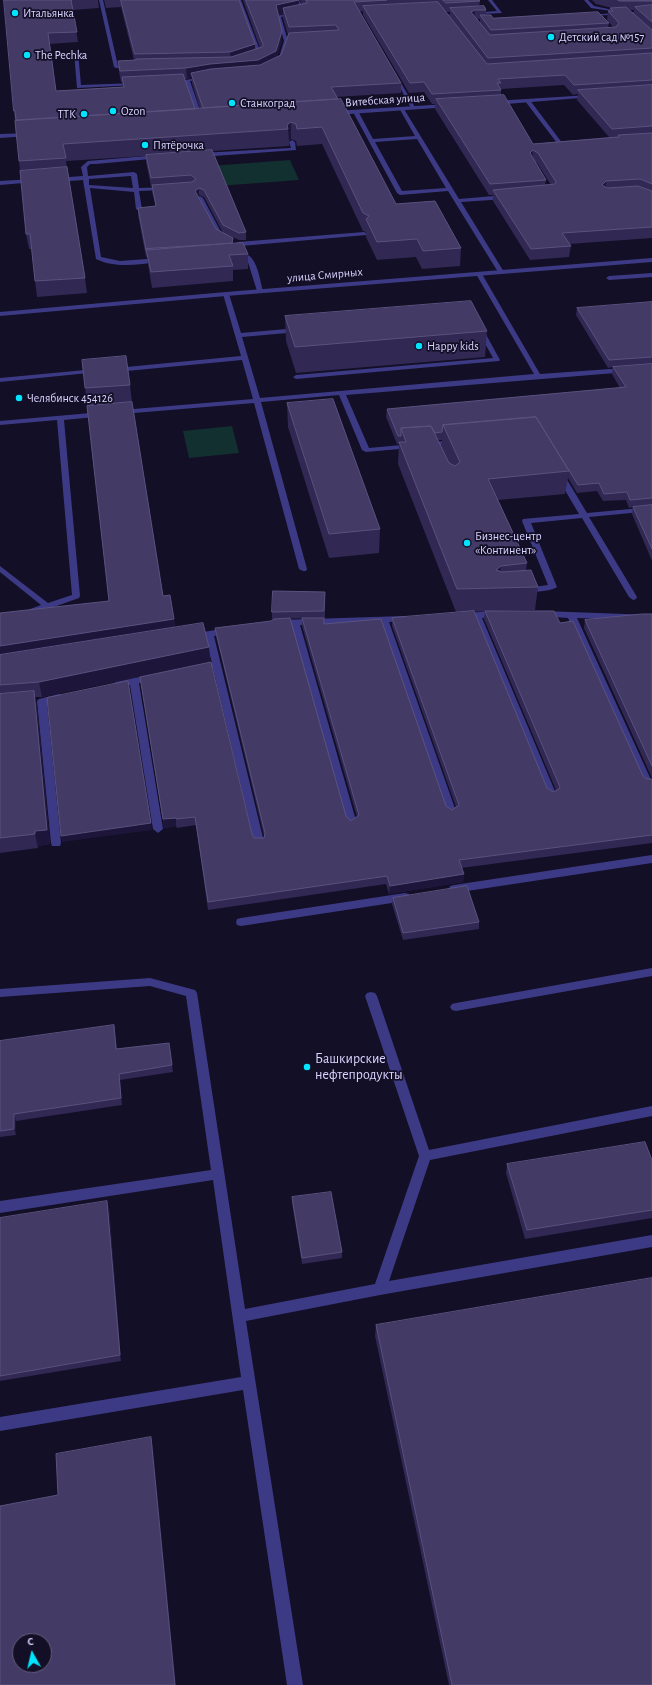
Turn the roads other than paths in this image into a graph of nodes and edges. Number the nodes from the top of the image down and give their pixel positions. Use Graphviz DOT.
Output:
graph roads {
  1 [pos="101,0"];
  2 [pos="239,0"];
  3 [pos="297,0"];
  4 [pos="490,0"];
  5 [pos="586,0"];
  6 [pos="439,9"];
  7 [pos="652,12"];
  8 [pos="626,13"];
  9 [pos="444,15"];
  10 [pos="596,15"];
  11 [pos="581,16"];
  12 [pos="631,18"];
  13 [pos="601,20"];
  14 [pos="448,21"];
  15 [pos="286,41"];
  16 [pos="293,41"];
  17 [pos="76,52"];
  18 [pos="253,58"];
  19 [pos="139,67"];
  20 [pos="272,67"];
  21 [pos="392,71"];
  22 [pos="211,77"];
  23 [pos="187,81"];
  24 [pos="172,82"];
  25 [pos="141,84"];
  26 [pos="597,96"];
  27 [pos="527,100"];
  28 [pos="490,103"];
  29 [pos="453,105"];
  30 [pos="414,108"];
  31 [pos="401,109"];
  32 [pos="356,112"];
  33 [pos="325,114"];
  34 [pos="209,121"];
  35 [pos="194,122"];
  36 [pos="202,122"];
  37 [pos="33,133"];
  38 [pos="0,136"];
  39 [pos="418,137"];
  40 [pos="372,141"];
  41 [pos="292,142"];
  42 [pos="577,145"];
  43 [pos="191,155"];
  44 [pos="168,157"];
  45 [pos="86,177"];
  46 [pos="48,180"];
  47 [pos="41,181"];
  48 [pos="0,183"];
  49 [pos="87,186"];
  50 [pos="169,187"];
  51 [pos="451,189"];
  52 [pos="135,190"];
  53 [pos="513,196"];
  54 [pos="200,198"];
  55 [pos="458,201"];
  56 [pos="139,209"];
  57 [pos="364,234"];
  58 [pos="238,244"];
  59 [pos="229,254"];
  60 [pos="237,254"];
  61 [pos="169,259"];
  62 [pos="652,260"];
  63 [pos="501,272"];
  64 [pos="478,274"];
  65 [pos="652,274"];
  66 [pos="609,278"];
  67 [pos="260,291"];
  68 [pos="226,294"];
  69 [pos="0,314"];
  70 [pos="476,322"];
  71 [pos="309,329"];
  72 [pos="238,335"];
  73 [pos="245,358"];
  74 [pos="652,368"];
  75 [pos="111,370"];
  76 [pos="103,371"];
  77 [pos="538,376"];
  78 [pos="296,377"];
  79 [pos="0,380"];
  80 [pos="342,393"];
  81 [pos="257,400"];
  82 [pos="115,413"];
  83 [pos="107,414"];
  84 [pos="60,418"];
  85 [pos="0,423"];
  86 [pos="466,442"];
  87 [pos="556,468"];
  88 [pos="652,509"];
  89 [pos="583,514"];
  90 [pos="0,568"];
  91 [pos="303,569"];
  92 [pos="514,591"];
  93 [pos="633,597"];
  94 [pos="47,606"];
  95 [pos="509,614"];
  96 [pos="532,614"];
  97 [pos="571,614"];
  98 [pos="478,615"];
  99 [pos="20,616"];
  100 [pos="454,616"];
  101 [pos="652,618"];
  102 [pos="415,619"];
  103 [pos="384,621"];
  104 [pos="294,623"];
  105 [pos="267,624"];
  106 [pos="238,629"];
  107 [pos="209,634"];
  108 [pos="185,638"];
  109 [pos="216,665"];
  110 [pos="186,671"];
  111 [pos="164,675"];
  112 [pos="134,681"];
  113 [pos="103,688"];
  114 [pos="65,696"];
  115 [pos="648,784"];
  116 [pos="552,796"];
  117 [pos="452,814"];
  118 [pos="352,824"];
  119 [pos="158,829"];
  120 [pos="259,842"];
  121 [pos="56,843"];
  122 [pos="652,859"];
  123 [pos="446,891"];
  124 [pos="415,895"];
  125 [pos="241,922"];
  126 [pos="652,972"];
  127 [pos="0,993"];
  128 [pos="372,996"];
  129 [pos="456,1007"];
  130 [pos="652,1111"];
  131 [pos="425,1156"];
  132 [pos="218,1174"];
  133 [pos="0,1207"];
  134 [pos="652,1241"];
  135 [pos="380,1289"];
  136 [pos="239,1316"];
  137 [pos="249,1382"];
  138 [pos="0,1424"];
  139 [pos="295,1685"];
  1 -- 19 [label="street"];
  2 -- 18 [label="street"];
  3 -- 15 [label="street"];
  4 -- 9 [label="street"];
  5 -- 8 [label="street"];
  6 -- 9 [label="street"];
  7 -- 8 [label="street"];
  8 -- 10 [label="street"];
  8 -- 12 [label="street"];
  9 -- 14 [label="street"];
  10 -- 11 [label="street"];
  10 -- 13 [label="street"];
  15 -- 16 [label="street"];
  15 -- 20 [label="street"];
  17 -- 25 [label="street"];
  21 -- 30 [label="street"];
  22 -- 23 [label="street"];
  23 -- 24 [label="street"];
  23 -- 36 [label="street"];
  26 -- 27 [label="street"];
  27 -- 28 [label="street"];
  27 -- 42 [label="street"];
  29 -- 30 [label="street, Витебская улица"];
  30 -- 31 [label="street, Витебская улица"];
  31 -- 32 [label="street, Витебская улица"];
  31 -- 39 [label="street"];
  32 -- 33 [label="street, Витебская улица"];
  32 -- 40 [label="street"];
  34 -- 36 [label="street"];
  35 -- 36 [label="street"];
  37 -- 38 [label="street"];
  39 -- 40 [label="street"];
  39 -- 51 [label="street"];
  40 -- 51 [label="street"];
  41 -- 43 [label="street"];
  44 -- 45 [label="street"];
  45 -- 46 [label="street"];
  45 -- 49 [label="street"];
  45 -- 52 [label="street"];
  47 -- 48 [label="street"];
  49 -- 52 [label="street"];
  49 -- 61 [label="street"];
  50 -- 52 [label="street"];
  51 -- 55 [label="street"];
  52 -- 56 [label="street"];
  53 -- 55 [label="street"];
  54 -- 58 [label="street"];
  55 -- 63 [label="street"];
  57 -- 58 [label="street"];
  58 -- 60 [label="street"];
  59 -- 60 [label="street"];
  60 -- 67 [label="street"];
  62 -- 63 [label="street, улица Смирных"];
  63 -- 64 [label="street, улица Смирных"];
  64 -- 67 [label="street, улица Смирных"];
  64 -- 77 [label="street"];
  65 -- 66 [label="street"];
  67 -- 68 [label="street, улица Смирных"];
  68 -- 69 [label="street, улица Смирных"];
  68 -- 72 [label="street"];
  70 -- 78 [label="street"];
  71 -- 72 [label="street"];
  72 -- 73 [label="street"];
  73 -- 75 [label="street"];
  73 -- 81 [label="street"];
  74 -- 77 [label="street"];
  76 -- 79 [label="street"];
  77 -- 80 [label="street"];
  80 -- 81 [label="street"];
  80 -- 86 [label="street"];
  81 -- 82 [label="street"];
  81 -- 91 [label="street"];
  83 -- 84 [label="street"];
  84 -- 85 [label="street"];
  84 -- 94 [label="street"];
  87 -- 89 [label="street"];
  88 -- 89 [label="street"];
  89 -- 92 [label="street"];
  89 -- 93 [label="street"];
  90 -- 94 [label="street"];
  94 -- 99 [label="street"];
  95 -- 98 [label="street"];
  96 -- 97 [label="street"];
  97 -- 101 [label="street"];
  97 -- 115 [label="street"];
  98 -- 100 [label="street"];
  98 -- 116 [label="street"];
  102 -- 103 [label="street"];
  103 -- 104 [label="street"];
  103 -- 117 [label="street"];
  104 -- 105 [label="street"];
  104 -- 118 [label="street"];
  106 -- 107 [label="street"];
  107 -- 108 [label="street"];
  107 -- 109 [label="street"];
  109 -- 110 [label="street"];
  109 -- 120 [label="street"];
  111 -- 112 [label="street"];
  112 -- 113 [label="street"];
  112 -- 119 [label="street"];
  114 -- 121 [label="street"];
  122 -- 123 [label="street"];
  124 -- 125 [label="street"];
  126 -- 129 [label="street"];
  127 -- 132 [label="street"];
  128 -- 131 [label="street"];
  130 -- 131 [label="street"];
  131 -- 135 [label="street"];
  132 -- 133 [label="street"];
  132 -- 136 [label="street"];
  134 -- 135 [label="street"];
  135 -- 136 [label="street"];
  136 -- 137 [label="street"];
  137 -- 138 [label="street"];
  137 -- 139 [label="street"];
}
